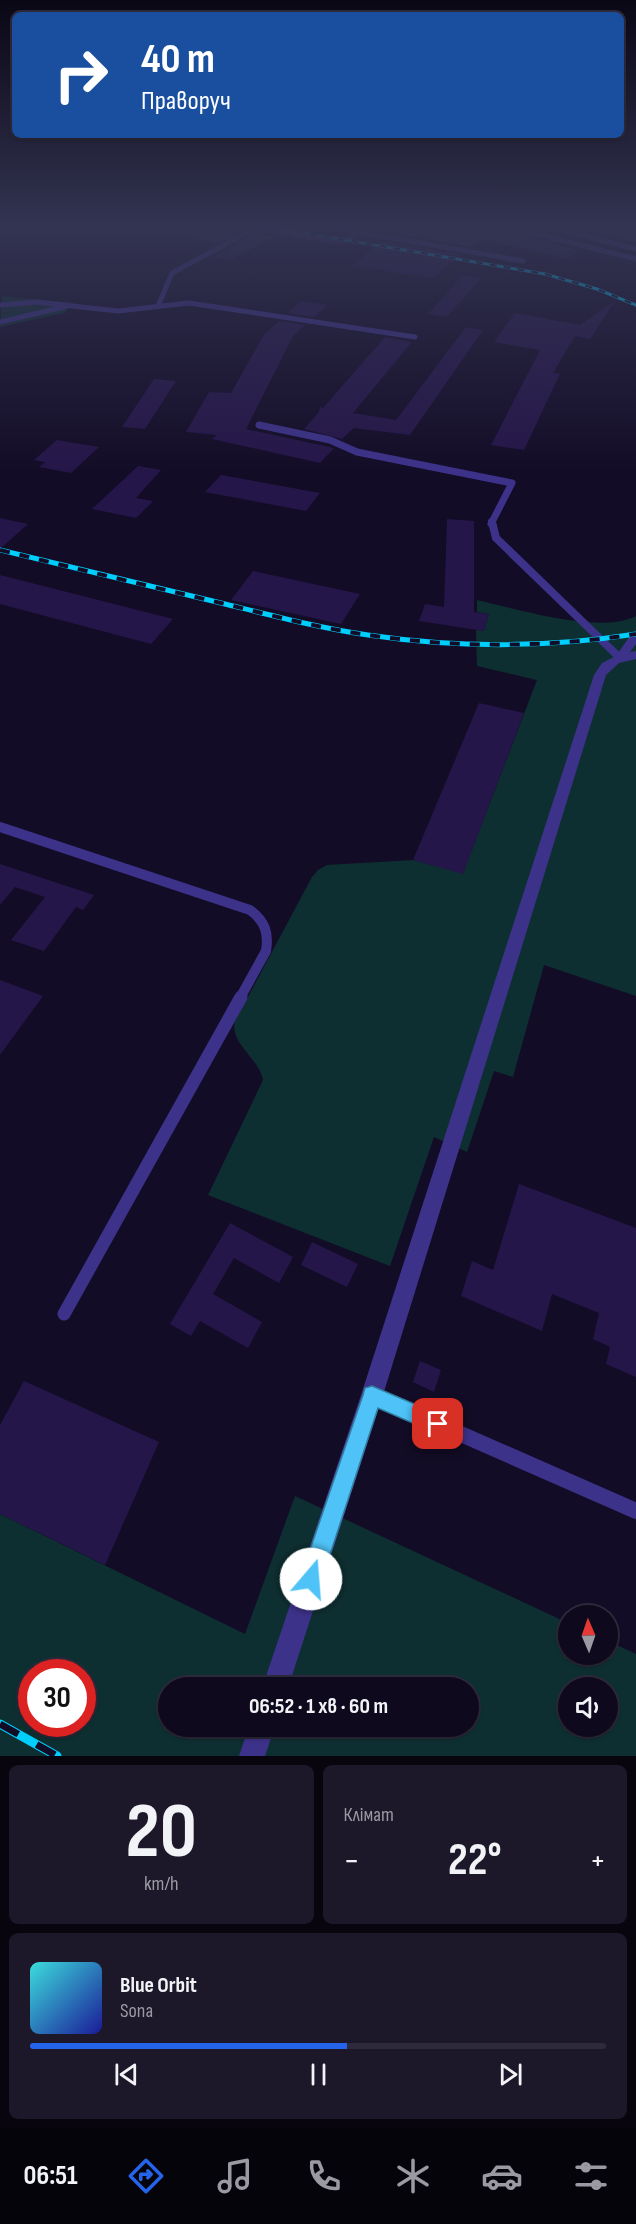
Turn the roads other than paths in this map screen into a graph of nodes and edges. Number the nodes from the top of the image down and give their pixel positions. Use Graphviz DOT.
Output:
graph roads {
  1 [pos="59,309"];
  2 [pos="99,309"];
  3 [pos="134,309"];
  4 [pos="226,309"];
  5 [pos="0,322"];
  6 [pos="415,337"];
  7 [pos="259,426"];
  8 [pos="636,636"];
  9 [pos="628,657"];
  10 [pos="0,827"];
  11 [pos="64,1314"];
  12 [pos="372,1395"];
  13 [pos="636,1511"];
  14 [pos="279,1677"];
  15 [pos="258,1737"];
  16 [pos="252,1756"];
  1 -- 5 [label="lane"];
  2 -- 3 [label="lane"];
  4 -- 6 [label="lane"];
  7 -- 9 [label="lane"];
  8 -- 9 [label="street"];
  9 -- 12 [label="street"];
  10 -- 11 [label="lane"];
  12 -- 13 [label="lane"];
  12 -- 14 [label="street"];
  15 -- 16 [label="street"];
}
